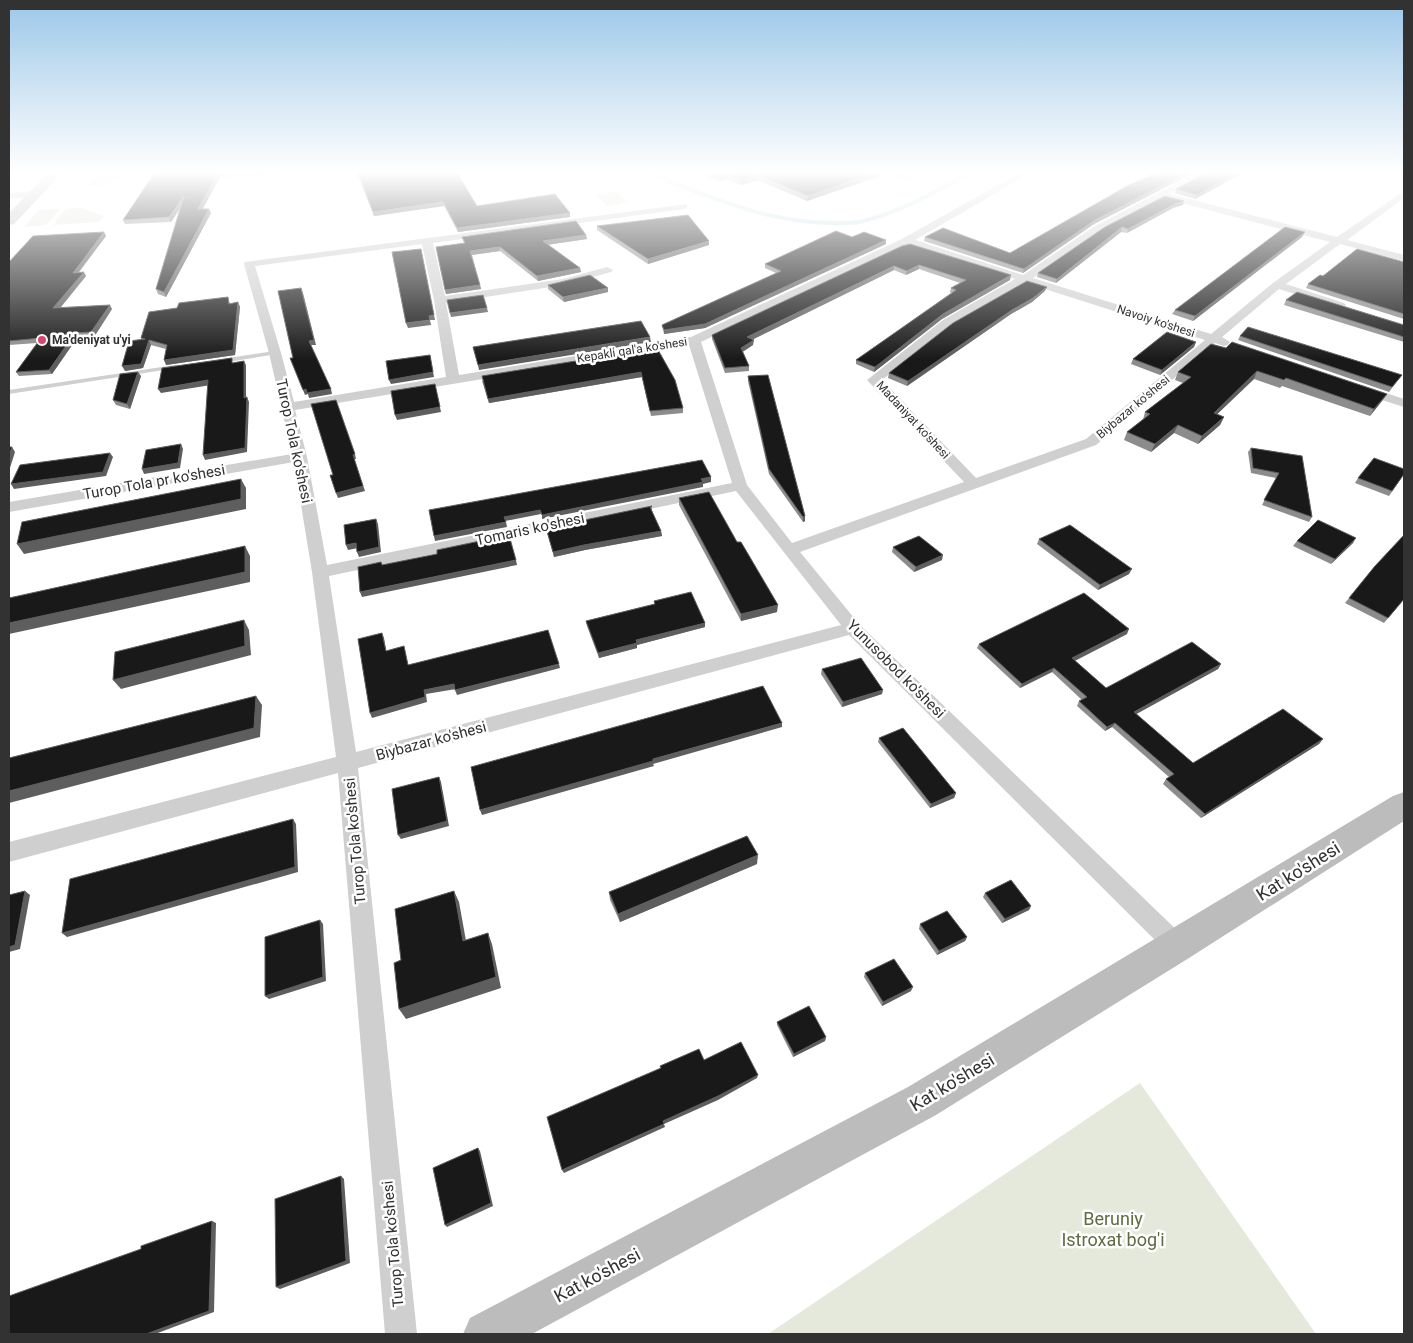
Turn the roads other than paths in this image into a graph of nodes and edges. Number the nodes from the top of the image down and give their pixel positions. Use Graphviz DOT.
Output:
graph roads {
  1 [pos="481,234"];
  2 [pos="920,234"];
  3 [pos="1091,234"];
  4 [pos="1314,234"];
  5 [pos="1348,234"];
  6 [pos="1339,240"];
  7 [pos="427,241"];
  8 [pos="906,242"];
  9 [pos="1404,258"];
  10 [pos="249,264"];
  11 [pos="607,270"];
  12 [pos="1024,279"];
  13 [pos="1277,285"];
  14 [pos="440,300"];
  15 [pos="1350,308"];
  16 [pos="1215,339"];
  17 [pos="694,340"];
  18 [pos="1234,346"];
  19 [pos="275,353"];
  20 [pos="216,362"];
  21 [pos="186,366"];
  22 [pos="453,379"];
  23 [pos="1348,384"];
  24 [pos="9,392"];
  25 [pos="1404,403"];
  26 [pos="288,407"];
  27 [pos="300,458"];
  28 [pos="974,484"];
  29 [pos="740,486"];
  30 [pos="9,507"];
  31 [pos="789,550"];
  32 [pos="320,572"];
  33 [pos="853,628"];
  34 [pos="347,763"];
  35 [pos="1404,805"];
  36 [pos="9,852"];
  37 [pos="1178,946"];
  38 [pos="401,1334"];
  39 [pos="486,1334"];
  1 -- 7 [label="street"];
  2 -- 8 [label="street, Kepakli qal'a ko'shesi"];
  3 -- 12 [label="street, Madaniyat ko'shesi"];
  4 -- 6 [label="street"];
  5 -- 6 [label="street, Biybazar ko'shesi"];
  6 -- 9 [label="street"];
  6 -- 13 [label="street, Biybazar ko'shesi"];
  7 -- 10 [label="street"];
  7 -- 14 [label="street"];
  8 -- 12 [label="street, Navoiy ko'shesi"];
  8 -- 17 [label="street, Kepakli qal'a ko'shesi"];
  10 -- 19 [label="street"];
  11 -- 14 [label="street"];
  12 -- 16 [label="street, Navoiy ko'shesi"];
  12 -- 28 [label="street, Madaniyat ko'shesi"];
  13 -- 15 [label="street"];
  13 -- 16 [label="street, Biybazar ko'shesi"];
  14 -- 22 [label="street"];
  16 -- 18 [label="street, Navoiy ko'shesi"];
  16 -- 28 [label="street, Biybazar ko'shesi"];
  17 -- 22 [label="street, Kepakli qal'a ko'shesi"];
  17 -- 29 [label="street, Yunusobod ko'shesi"];
  19 -- 20 [label="lane"];
  19 -- 26 [label="street, Turop Tola ko'shesi"];
  21 -- 24 [label="lane"];
  22 -- 26 [label="street, Kepakli qal'a ko'shesi"];
  23 -- 25 [label="street"];
  26 -- 27 [label="street, Turop Tola ko'shesi"];
  27 -- 30 [label="street, Turop Tola pr ko'shesi"];
  27 -- 32 [label="street, Turop Tola ko'shesi"];
  28 -- 31 [label="street, Biybazar ko'shesi"];
  29 -- 31 [label="street, Yunusobod ko'shesi"];
  29 -- 32 [label="street, Tomaris ko'shesi"];
  31 -- 33 [label="street, Yunusobod ko'shesi"];
  32 -- 34 [label="street, Turop Tola ko'shesi"];
  33 -- 34 [label="street, Biybazar ko'shesi"];
  33 -- 37 [label="street, Yunusobod ko'shesi"];
  34 -- 36 [label="street, Biybazar ko'shesi"];
  34 -- 38 [label="street, Turop Tola ko'shesi"];
  35 -- 37 [label="street, Kat ko'shesi"];
  37 -- 39 [label="street, Kat ko'shesi"];
}
